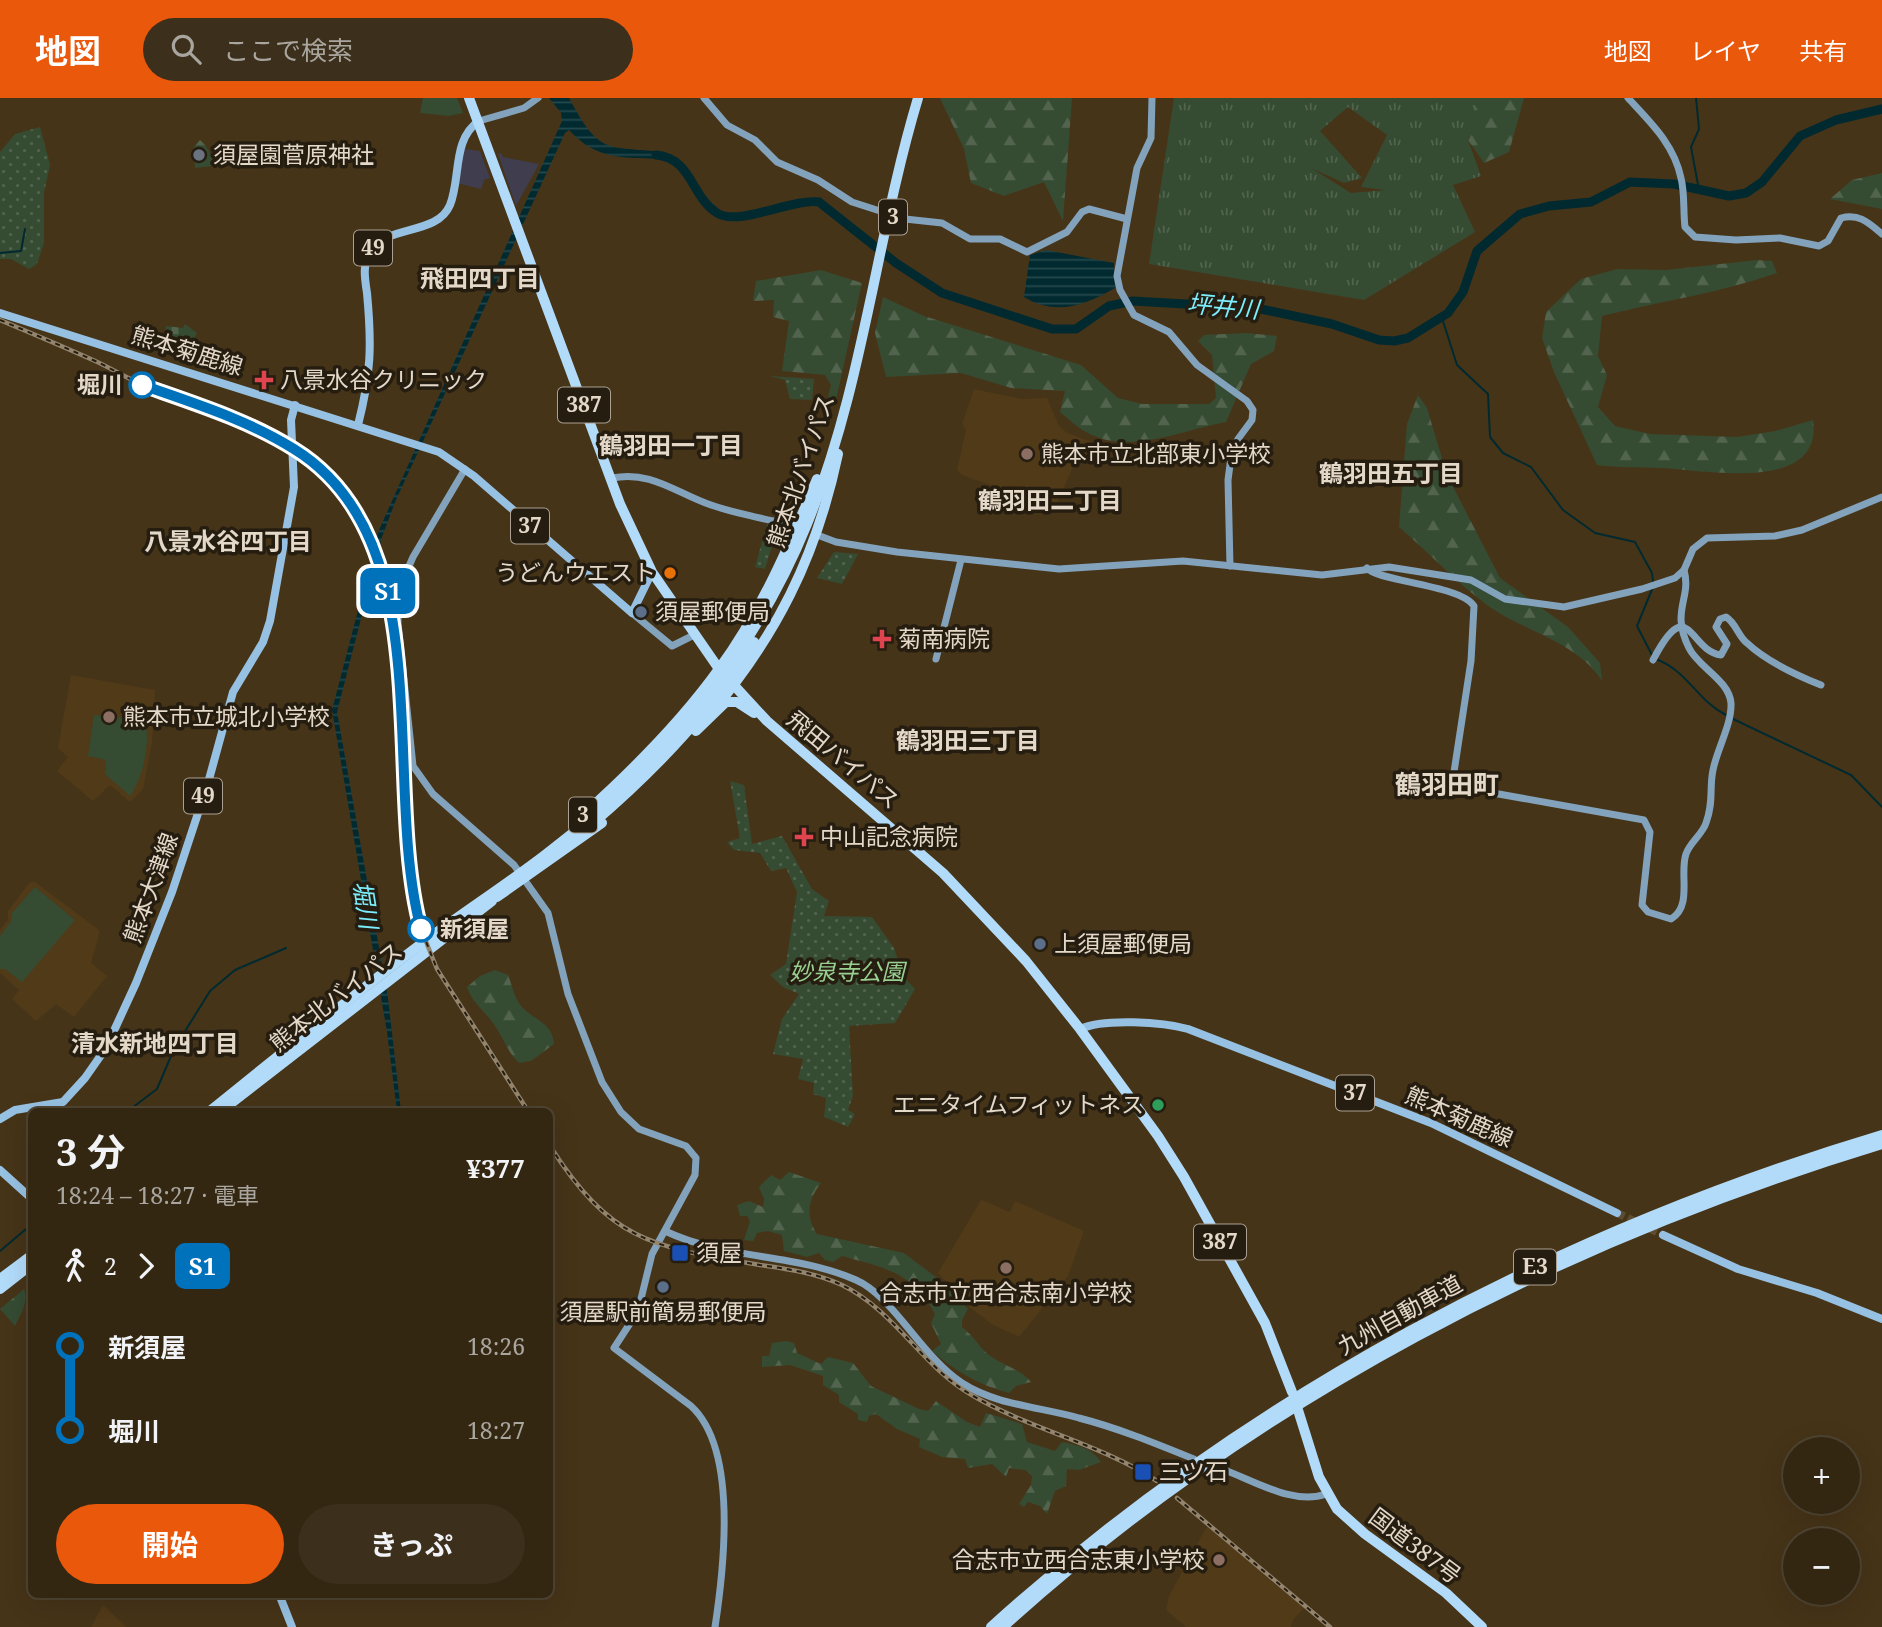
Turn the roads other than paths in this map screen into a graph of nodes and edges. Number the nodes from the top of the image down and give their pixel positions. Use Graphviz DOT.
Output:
graph roads {
  1 [pos="469,98"];
  2 [pos="538,98"];
  3 [pos="704,98"];
  4 [pos="918,98"];
  5 [pos="924,98"];
  6 [pos="1152,98"];
  7 [pos="1628,98"];
  8 [pos="479,121"];
  9 [pos="1127,219"];
  10 [pos="1882,234"];
  11 [pos="0,313"];
  12 [pos="864,337"];
  13 [pos="295,405"];
  14 [pos="840,423"];
  15 [pos="358,425"];
  16 [pos="838,454"];
  17 [pos="465,470"];
  18 [pos="612,478"];
  19 [pos="1882,497"];
  20 [pos="792,525"];
  21 [pos="820,536"];
  22 [pos="961,560"];
  23 [pos="1230,566"];
  24 [pos="1367,568"];
  25 [pos="1684,570"];
  26 [pos="652,572"];
  27 [pos="641,597"];
  28 [pos="619,603"];
  29 [pos="632,613"];
  30 [pos="1681,628"];
  31 [pos="694,635"];
  32 [pos="734,645"];
  33 [pos="1654,658"];
  34 [pos="936,659"];
  35 [pos="738,662"];
  36 [pos="719,669"];
  37 [pos="1821,684"];
  38 [pos="733,685"];
  39 [pos="767,721"];
  40 [pos="696,731"];
  41 [pos="497,897"];
  42 [pos="485,898"];
  43 [pos="323,1026"];
  44 [pos="1080,1029"];
  45 [pos="28,1108"];
  46 [pos="29,1108"];
  47 [pos="214,1108"];
  48 [pos="225,1108"];
  49 [pos="0,1119"];
  50 [pos="1882,1135"];
  51 [pos="1882,1143"];
  52 [pos="0,1170"];
  53 [pos="28,1195"];
  54 [pos="1617,1213"];
  55 [pos="665,1231"];
  56 [pos="1664,1235"];
  57 [pos="28,1258"];
  58 [pos="28,1267"];
  59 [pos="0,1279"];
  60 [pos="0,1289"];
  61 [pos="1882,1319"];
  62 [pos="1292,1392"];
  63 [pos="1298,1410"];
  64 [pos="1194,1459"];
  65 [pos="1217,1460"];
  66 [pos="1326,1494"];
  67 [pos="1152,1502"];
  68 [pos="281,1598"];
  69 [pos="292,1627"];
  70 [pos="715,1627"];
  71 [pos="991,1627"];
  72 [pos="1003,1627"];
  73 [pos="1482,1627"];
  1 -- 8 [label="highway, 飛田バイパス / 387"];
  2 -- 8 [label="street"];
  3 -- 9 [label="street"];
  4 -- 12 [label="highway, 熊本北バイパス / 3"];
  5 -- 12 [label="highway, 熊本北バイパス / 3"];
  6 -- 9 [label="street"];
  7 -- 10 [label="street"];
  8 -- 15 [label="main road, 49"];
  8 -- 18 [label="highway, 飛田バイパス / 387"];
  9 -- 23 [label="street"];
  11 -- 13 [label="main road, 熊本菊鹿線 / 37"];
  12 -- 14 [label="highway, 熊本北バイパス / 3"];
  12 -- 16 [label="highway, 熊本北バイパス / 3"];
  13 -- 15 [label="main road, 熊本菊鹿線 / 37"];
  13 -- 46 [label="main road, 熊本大津線 / 49"];
  14 -- 32 [label="highway"];
  14 -- 35 [label="highway, 熊本北バイパス / 3"];
  15 -- 17 [label="main road, 熊本菊鹿線 / 37"];
  16 -- 35 [label="highway, 熊本北バイパス / 3"];
  16 -- 38 [label="highway"];
  17 -- 28 [label="main road, 熊本菊鹿線 / 37"];
  17 -- 55 [label="street"];
  18 -- 20 [label="street"];
  18 -- 26 [label="highway, 飛田バイパス / 387"];
  19 -- 25 [label="street"];
  21 -- 22 [label="street"];
  22 -- 23 [label="street"];
  22 -- 34 [label="street"];
  23 -- 24 [label="street"];
  24 -- 25 [label="street"];
  24 -- 30 [label="street"];
  25 -- 30 [label="street"];
  26 -- 27 [label="main road"];
  26 -- 31 [label="highway, 飛田バイパス / 387"];
  27 -- 28 [label="main road"];
  27 -- 29 [label="main road"];
  28 -- 29 [label="main road, 熊本菊鹿線 / 37"];
  29 -- 31 [label="street"];
  30 -- 33 [label="street"];
  30 -- 37 [label="street"];
  31 -- 32 [label="highway"];
  31 -- 36 [label="highway, 飛田バイパス / 387"];
  32 -- 36 [label="highway"];
  35 -- 41 [label="highway, 熊本北バイパス / 3"];
  35 -- 42 [label="highway, 熊本北バイパス / 3"];
  36 -- 38 [label="highway, 飛田バイパス / 387"];
  36 -- 42 [label="highway, 3"];
  38 -- 39 [label="highway, 飛田バイパス / 387"];
  38 -- 40 [label="highway, 3"];
  39 -- 40 [label="highway"];
  39 -- 44 [label="highway, 飛田バイパス / 387"];
  40 -- 41 [label="highway, 3"];
  41 -- 43 [label="highway, 熊本北バイパス / 3"];
  42 -- 43 [label="highway, 熊本北バイパス / 3"];
  43 -- 47 [label="highway, 熊本北バイパス / 3"];
  43 -- 48 [label="highway, 熊本北バイパス / 3"];
  44 -- 54 [label="main road, 熊本菊鹿線 / 37"];
  44 -- 62 [label="highway, 飛田バイパス / 387"];
  45 -- 49 [label="main road, 熊本大津線 / 49"];
  50 -- 65 [label="highway, 九州自動車道 / E3"];
  51 -- 65 [label="highway, 九州自動車道 / E3"];
  52 -- 53 [label="main road"];
  55 -- 64 [label="street"];
  55 -- 70 [label="street"];
  56 -- 61 [label="main road"];
  57 -- 59 [label="highway"];
  58 -- 60 [label="highway"];
  63 -- 66 [label="highway"];
  65 -- 66 [label="street"];
  65 -- 67 [label="highway, 九州自動車道 / E3"];
  66 -- 73 [label="highway, 国道387号"];
  67 -- 71 [label="highway, 九州自動車道 / E3"];
  67 -- 72 [label="highway, 九州自動車道 / E3"];
  68 -- 69 [label="main road"];
}
